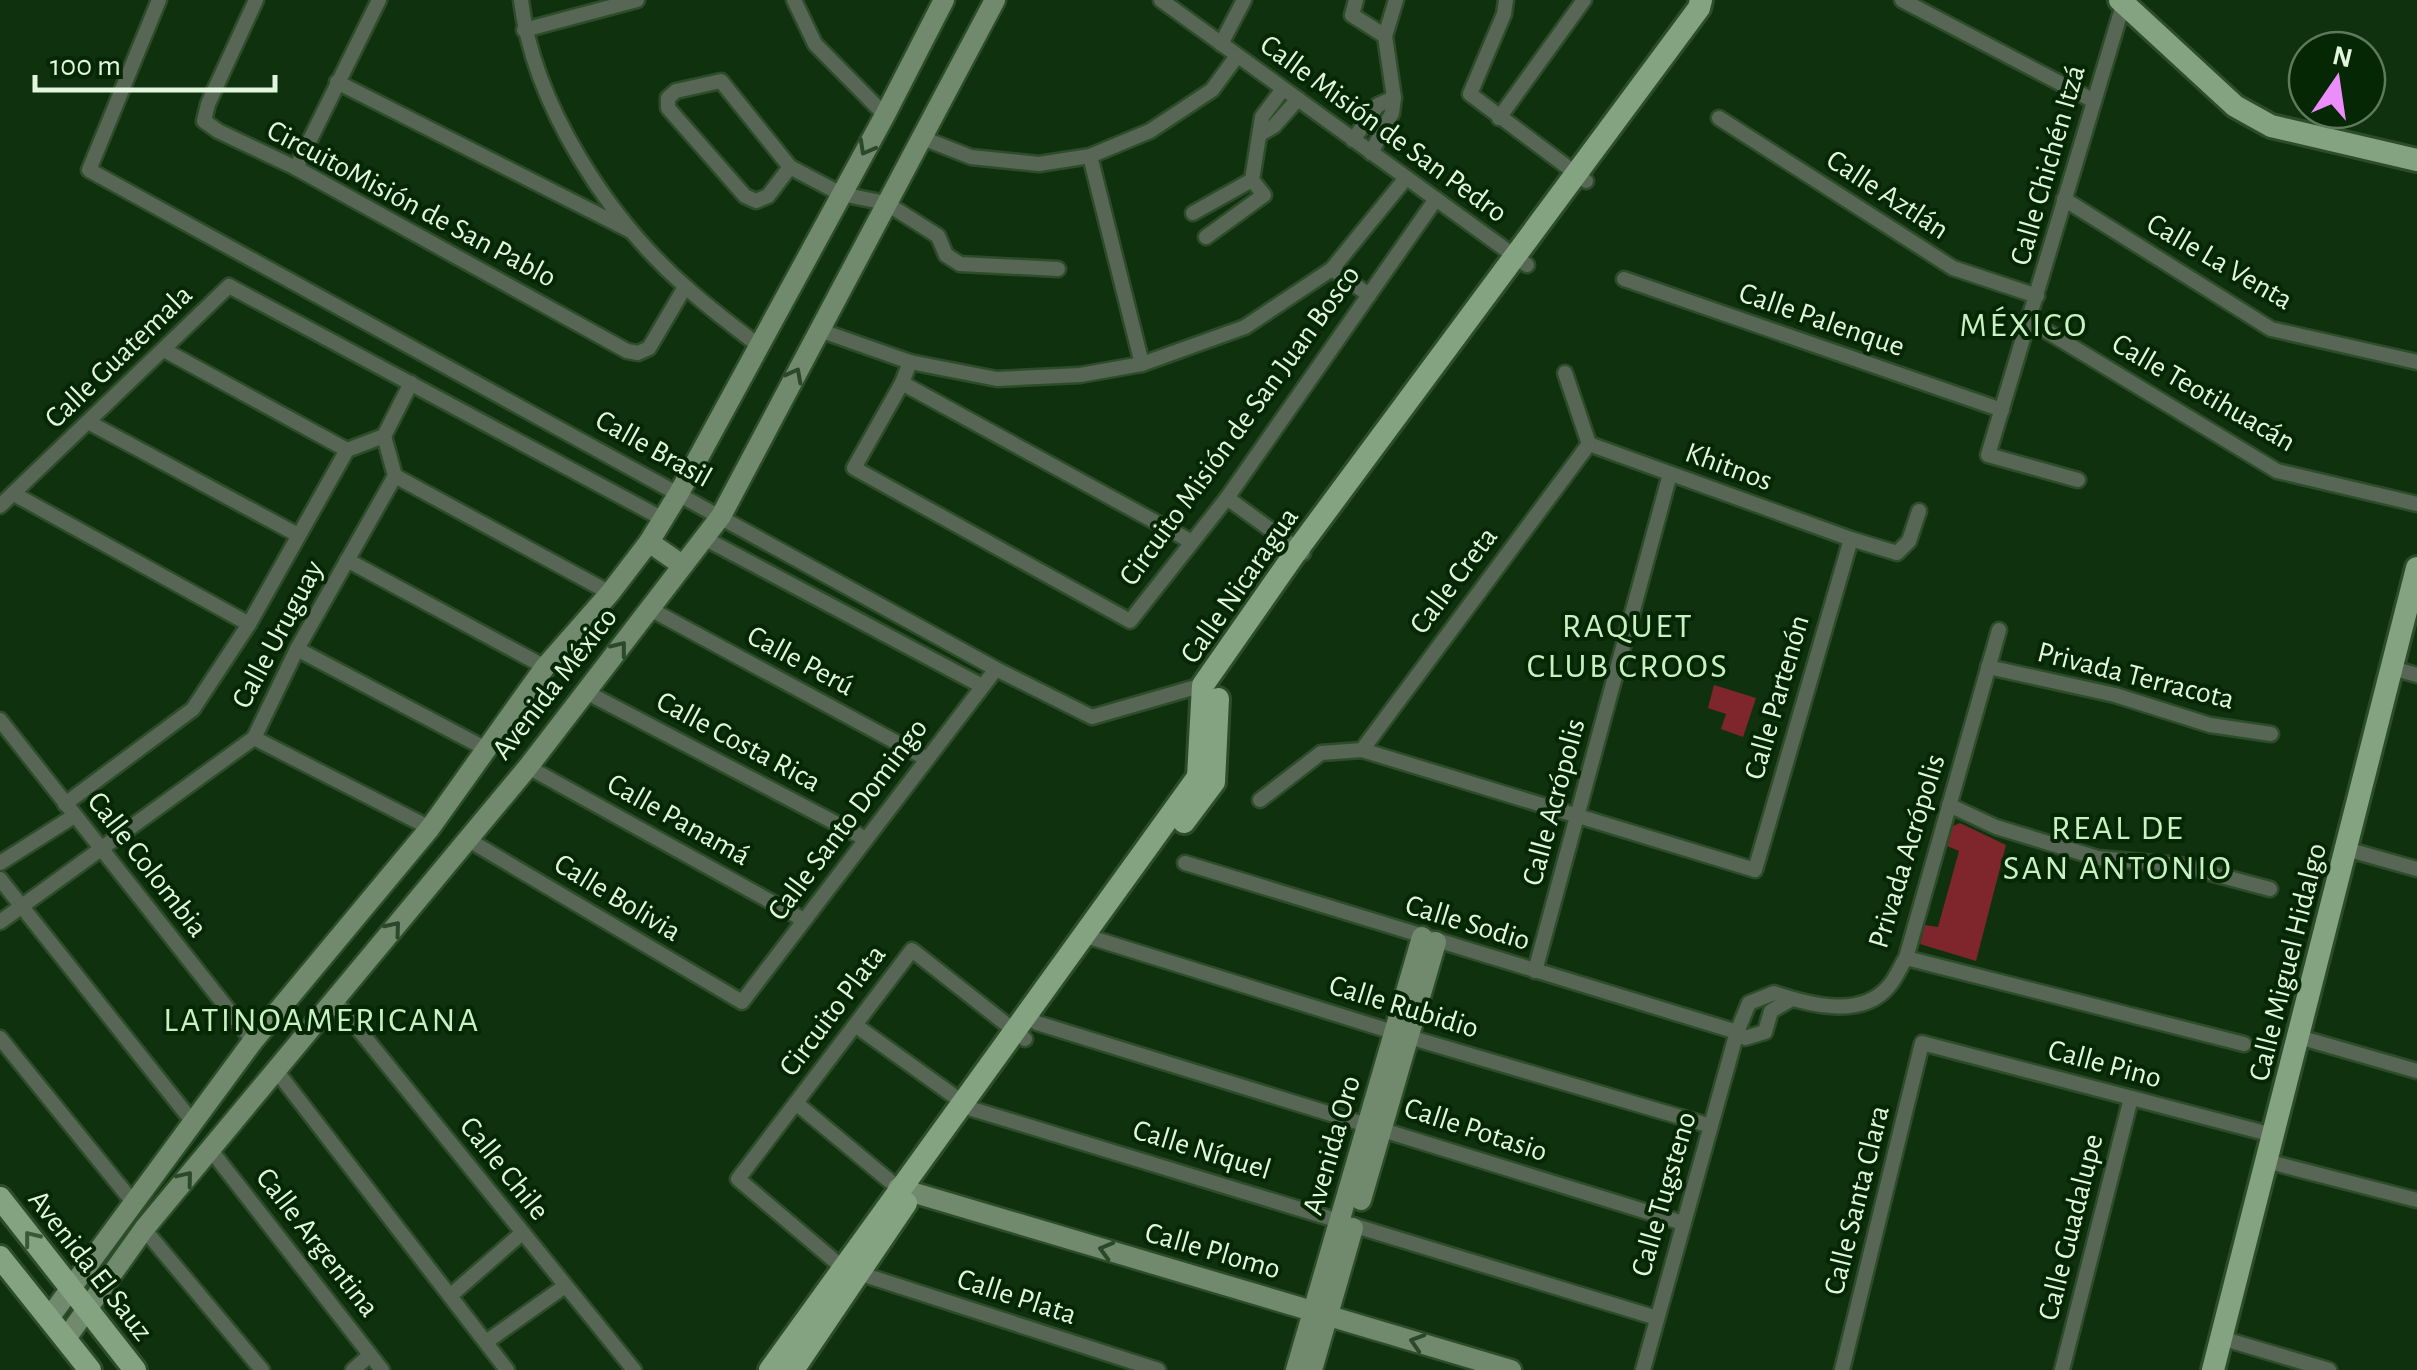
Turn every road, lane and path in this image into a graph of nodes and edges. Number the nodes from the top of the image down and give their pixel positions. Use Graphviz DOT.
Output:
graph roads {
  1 [pos="159,0"];
  2 [pos="256,0"];
  3 [pos="379,0"];
  4 [pos="521,0"];
  5 [pos="637,0"];
  6 [pos="794,0"];
  7 [pos="944,0"];
  8 [pos="995,0"];
  9 [pos="1162,0"];
  10 [pos="1244,0"];
  11 [pos="1356,0"];
  12 [pos="1396,0"];
  13 [pos="1506,0"];
  14 [pos="1584,0"];
  15 [pos="1701,0"];
  16 [pos="1711,0"];
  17 [pos="1902,0"];
  18 [pos="2122,3"];
  19 [pos="524,30"];
  20 [pos="1385,36"];
  21 [pos="1221,44"];
  22 [pos="1237,56"];
  23 [pos="337,82"];
  24 [pos="1283,89"];
  25 [pos="1394,98"];
  26 [pos="1298,100"];
  27 [pos="2094,101"];
  28 [pos="885,115"];
  29 [pos="1499,118"];
  30 [pos="1719,118"];
  31 [pos="1262,133"];
  32 [pos="920,137"];
  33 [pos="1353,140"];
  34 [pos="1371,153"];
  35 [pos="1090,156"];
  36 [pos="2417,160"];
  37 [pos="296,168"];
  38 [pos="790,168"];
  39 [pos="1406,178"];
  40 [pos="1580,178"];
  41 [pos="1252,180"];
  42 [pos="841,194"];
  43 [pos="1436,199"];
  44 [pos="2064,199"];
  45 [pos="886,203"];
  46 [pos="633,232"];
  47 [pos="1522,261"];
  48 [pos="1058,269"];
  49 [pos="1332,269"];
  50 [pos="1624,279"];
  51 [pos="685,287"];
  52 [pos="1369,295"];
  53 [pos="2037,296"];
  54 [pos="2030,321"];
  55 [pos="819,330"];
  56 [pos="759,346"];
  57 [pos="166,350"];
  58 [pos="910,362"];
  59 [pos="2417,362"];
  60 [pos="1142,364"];
  61 [pos="1564,372"];
  62 [pos="411,383"];
  63 [pos="902,384"];
  64 [pos="2002,410"];
  65 [pos="90,423"];
  66 [pos="384,436"];
  67 [pos="1588,444"];
  68 [pos="347,450"];
  69 [pos="1670,474"];
  70 [pos="395,476"];
  71 [pos="2078,480"];
  72 [pos="679,493"];
  73 [pos="14,494"];
  74 [pos="1226,498"];
  75 [pos="2417,504"];
  76 [pos="0,506"];
  77 [pos="1919,511"];
  78 [pos="721,516"];
  79 [pos="664,519"];
  80 [pos="298,535"];
  81 [pos="704,538"];
  82 [pos="1851,539"];
  83 [pos="648,542"];
  84 [pos="1192,542"];
  85 [pos="1302,552"];
  86 [pos="347,560"];
  87 [pos="682,566"];
  88 [pos="2417,568"];
  89 [pos="610,593"];
  90 [pos="650,609"];
  91 [pos="250,624"];
  92 [pos="1999,630"];
  93 [pos="297,650"];
  94 [pos="545,667"];
  95 [pos="1988,667"];
  96 [pos="996,668"];
  97 [pos="2392,668"];
  98 [pos="2417,675"];
  99 [pos="1211,685"];
  100 [pos="982,686"];
  101 [pos="586,692"];
  102 [pos="0,720"];
  103 [pos="2271,734"];
  104 [pos="254,738"];
  105 [pos="488,750"];
  106 [pos="1362,750"];
  107 [pos="926,759"];
  108 [pos="528,767"];
  109 [pos="1260,800"];
  110 [pos="1949,805"];
  111 [pos="70,810"];
  112 [pos="1578,816"];
  113 [pos="430,828"];
  114 [pos="866,839"];
  115 [pos="467,840"];
  116 [pos="2346,850"];
  117 [pos="101,851"];
  118 [pos="0,863"];
  119 [pos="1185,863"];
  120 [pos="2417,870"];
  121 [pos="0,879"];
  122 [pos="2270,889"];
  123 [pos="21,905"];
  124 [pos="804,920"];
  125 [pos="0,922"];
  126 [pos="1090,937"];
  127 [pos="1429,940"];
  128 [pos="1906,958"];
  129 [pos="1534,970"];
  130 [pos="334,999"];
  131 [pos="1792,999"];
  132 [pos="742,1002"];
  133 [pos="855,1025"];
  134 [pos="1025,1027"];
  135 [pos="1736,1032"];
  136 [pos="1402,1035"];
  137 [pos="2299,1037"];
  138 [pos="0,1038"];
  139 [pos="254,1040"];
  140 [pos="1922,1044"];
  141 [pos="2244,1044"];
  142 [pos="275,1070"];
  143 [pos="2417,1071"];
  144 [pos="2131,1098"];
  145 [pos="796,1103"];
  146 [pos="966,1106"];
  147 [pos="192,1121"];
  148 [pos="1375,1126"];
  149 [pos="1710,1126"];
  150 [pos="2273,1135"];
  151 [pos="210,1148"];
  152 [pos="2266,1161"];
  153 [pos="906,1191"];
  154 [pos="0,1198"];
  155 [pos="2417,1200"];
  156 [pos="132,1201"];
  157 [pos="1347,1222"];
  158 [pos="1684,1223"];
  159 [pos="144,1228"];
  160 [pos="522,1233"];
  161 [pos="0,1258"];
  162 [pos="851,1272"];
  163 [pos="565,1286"];
  164 [pos="71,1289"];
  165 [pos="450,1296"];
  166 [pos="88,1310"];
  167 [pos="1322,1314"];
  168 [pos="49,1318"];
  169 [pos="1657,1318"];
  170 [pos="2221,1338"];
  171 [pos="65,1340"];
  172 [pos="486,1342"];
  173 [pos="370,1355"];
  174 [pos="800,1369"];
  175 [pos="90,1370"];
  176 [pos="135,1370"];
  177 [pos="262,1370"];
  178 [pos="353,1370"];
  179 [pos="382,1370"];
  180 [pos="507,1370"];
  181 [pos="634,1370"];
  182 [pos="770,1370"];
  183 [pos="1158,1370"];
  184 [pos="1296,1370"];
  185 [pos="1312,1370"];
  186 [pos="1510,1370"];
  187 [pos="1642,1370"];
  188 [pos="1842,1370"];
  189 [pos="2062,1370"];
  190 [pos="2213,1370"];
  191 [pos="2329,1370"];
  1 -- 72 [label="street, Calle Brasil"];
  2 -- 37 [label="street, CircuitoMisión de San Pablo"];
  3 -- 23 [label="street"];
  4 -- 19 [label="street"];
  5 -- 19 [label="street"];
  6 -- 28 [label="street"];
  7 -- 28 [label="street, Avenida México"];
  8 -- 32 [label="street, Avenida México"];
  9 -- 21 [label="street, Calle Misión de San Pedro"];
  10 -- 21 [label="street"];
  11 -- 20 [label="street"];
  12 -- 20 [label="street"];
  13 -- 29 [label="street"];
  14 -- 29 [label="street"];
  15 -- 40 [label="main road, Calle Nicaragua"];
  16 -- 40 [label="main road, Calle Nicaragua"];
  17 -- 27 [label="street"];
  18 -- 27 [label="street, Calle Chichén Itzá"];
  18 -- 36 [label="main road"];
  19 -- 46 [label="street"];
  20 -- 25 [label="street"];
  21 -- 22 [label="street, Calle Misión de San Pedro"];
  22 -- 24 [label="street, Calle Misión de San Pedro"];
  22 -- 35 [label="street"];
  23 -- 37 [label="street"];
  23 -- 46 [label="street"];
  24 -- 26 [label="street, Calle Misión de San Pedro"];
  24 -- 31 [label="street"];
  25 -- 33 [label="street"];
  25 -- 34 [label="street"];
  26 -- 31 [label="street"];
  26 -- 33 [label="street, Calle Misión de San Pedro"];
  27 -- 44 [label="street, Calle Chichén Itzá"];
  28 -- 42 [label="street, Avenida México, one-way"];
  29 -- 40 [label="street"];
  30 -- 53 [label="street, Calle Aztlán"];
  31 -- 41 [label="street"];
  32 -- 35 [label="street"];
  32 -- 45 [label="street, Avenida México"];
  33 -- 34 [label="street, Calle Misión de San Pedro"];
  34 -- 39 [label="street, Calle Misión de San Pedro"];
  35 -- 60 [label="street"];
  37 -- 51 [label="street, CircuitoMisión de San Pablo"];
  38 -- 38 [label="street"];
  38 -- 42 [label="street"];
  39 -- 43 [label="street, Calle Misión de San Pedro"];
  39 -- 49 [label="street"];
  40 -- 47 [label="main road, Calle Nicaragua"];
  41 -- 41 [label="street"];
  42 -- 45 [label="street"];
  42 -- 56 [label="street, Avenida México"];
  43 -- 47 [label="street, Calle Misión de San Pedro"];
  43 -- 52 [label="street, Circuito Misión de San Juan Bosco"];
  44 -- 53 [label="street, Calle Chichén Itzá"];
  44 -- 59 [label="street, Calle La Venta"];
  45 -- 48 [label="street"];
  45 -- 55 [label="street, Avenida México"];
  46 -- 51 [label="street"];
  47 -- 85 [label="main road, Calle Nicaragua"];
  49 -- 52 [label="street"];
  49 -- 60 [label="street"];
  50 -- 64 [label="street, Calle Palenque"];
  51 -- 56 [label="street"];
  52 -- 74 [label="street, Circuito Misión de San Juan Bosco"];
  53 -- 54 [label="street, Calle Chichén Itzá"];
  54 -- 64 [label="street, Calle Chichén Itzá"];
  54 -- 75 [label="street, Calle Teotihuacán"];
  55 -- 58 [label="street"];
  78 -- 55 [label="street, Avenida México, one-way"];
  56 -- 72 [label="street, Avenida México"];
  57 -- 62 [label="street, Calle Guatemala"];
  57 -- 65 [label="street, Calle Guatemala"];
  57 -- 68 [label="street"];
  58 -- 60 [label="street"];
  58 -- 63 [label="street, Circuito Misión de San Juan Bosco"];
  61 -- 67 [label="street"];
  62 -- 66 [label="street"];
  62 -- 79 [label="street"];
  63 -- 84 [label="street"];
  63 -- 84 [label="street, Circuito Misión de San Juan Bosco"];
  64 -- 71 [label="street, Calle Chichén Itzá"];
  65 -- 73 [label="street, Calle Guatemala"];
  65 -- 80 [label="street"];
  66 -- 68 [label="street"];
  66 -- 70 [label="street"];
  67 -- 69 [label="street, Khitnos"];
  67 -- 106 [label="street, Calle Creta"];
  68 -- 80 [label="street, Calle Uruguay"];
  69 -- 82 [label="street, Khitnos"];
  69 -- 112 [label="street, Calle Acrópolis"];
  70 -- 86 [label="street, Calle Uruguay"];
  70 -- 89 [label="street"];
  72 -- 78 [label="street, Calle Brasil"];
  72 -- 79 [label="street, Avenida México"];
  73 -- 76 [label="street, Calle Guatemala"];
  73 -- 91 [label="street"];
  74 -- 84 [label="street, Circuito Misión de San Juan Bosco"];
  74 -- 85 [label="street"];
  77 -- 82 [label="street, Khitnos"];
  78 -- 81 [label="street, Avenida México"];
  78 -- 96 [label="street, Calle Brasil"];
  79 -- 83 [label="street, Avenida México"];
  80 -- 91 [label="street, Calle Uruguay"];
  81 -- 87 [label="street, Avenida México"];
  81 -- 100 [label="street"];
  82 -- 112 [label="street, Calle Partenón"];
  83 -- 87 [label="street"];
  83 -- 89 [label="street, Avenida México"];
  85 -- 99 [label="main road, Calle Nicaragua"];
  86 -- 93 [label="street, Calle Uruguay"];
  86 -- 94 [label="street"];
  87 -- 90 [label="street, Avenida México"];
  88 -- 97 [label="main road, Calle Miguel Hidalgo"];
  89 -- 94 [label="street, Avenida México"];
  101 -- 90 [label="street, Avenida México, one-way"];
  90 -- 107 [label="street, Calle Perú"];
  91 -- 111 [label="street, Calle Uruguay"];
  92 -- 95 [label="street, Privada Acrópolis"];
  93 -- 104 [label="street, Calle Uruguay"];
  93 -- 105 [label="street"];
  94 -- 105 [label="street, Avenida México"];
  95 -- 103 [label="street, Privada Terracota"];
  95 -- 110 [label="street, Privada Acrópolis"];
  96 -- 99 [label="street, Calle Brasil"];
  96 -- 100 [label="street, Calle Santo Domingo"];
  97 -- 98 [label="street"];
  97 -- 116 [label="main road, Calle Miguel Hidalgo"];
  99 -- 126 [label="main road, Calle Nicaragua"];
  100 -- 107 [label="street, Calle Santo Domingo"];
  101 -- 108 [label="street, Avenida México"];
  101 -- 114 [label="street, Calle Costa Rica"];
  102 -- 111 [label="street, Calle Colombia"];
  104 -- 113 [label="street"];
  104 -- 117 [label="street, Calle Uruguay"];
  105 -- 113 [label="street, Avenida México"];
  106 -- 109 [label="street"];
  106 -- 112 [label="street"];
  107 -- 114 [label="street, Calle Santo Domingo"];
  108 -- 115 [label="street, Avenida México"];
  108 -- 124 [label="street, Calle Panamá"];
  110 -- 122 [label="street"];
  110 -- 128 [label="street, Privada Acrópolis"];
  111 -- 117 [label="street, Calle Colombia"];
  111 -- 118 [label="street, Calle Uruguay"];
  112 -- 129 [label="street, Calle Acrópolis"];
  113 -- 139 [label="street, Avenida México"];
  114 -- 124 [label="street, Calle Santo Domingo"];
  130 -- 115 [label="street, Avenida México, one-way"];
  115 -- 132 [label="street, Calle Bolivia"];
  116 -- 120 [label="street"];
  116 -- 137 [label="main road, Calle Miguel Hidalgo"];
  117 -- 123 [label="street, Calle Uruguay"];
  117 -- 139 [label="street, Calle Colombia"];
  119 -- 127 [label="street, Calle Sodio"];
  121 -- 123 [label="street"];
  123 -- 125 [label="street, Calle Uruguay"];
  123 -- 147 [label="street"];
  124 -- 132 [label="street, Calle Santo Domingo"];
  126 -- 134 [label="main road, Calle Nicaragua"];
  126 -- 136 [label="street, Calle Rubidio"];
  127 -- 129 [label="street, Calle Sodio"];
  127 -- 136 [label="street, Avenida Oro"];
  128 -- 131 [label="street, Privada Acrópolis"];
  128 -- 141 [label="street"];
  129 -- 135 [label="street, Calle Sodio"];
  130 -- 142 [label="street, Avenida México"];
  130 -- 160 [label="street, Calle Chile"];
  131 -- 135 [label="street"];
  131 -- 135 [label="street, Privada Acrópolis"];
  133 -- 134 [label="street, Circuito Plata"];
  133 -- 145 [label="street, Circuito Plata"];
  133 -- 146 [label="street, Calle Níquel"];
  134 -- 146 [label="main road, Calle Nicaragua"];
  134 -- 148 [label="street, Calle Potasio"];
  135 -- 149 [label="street, Calle Tugsteno"];
  136 -- 148 [label="street, Avenida Oro"];
  136 -- 149 [label="street, Calle Rubidio"];
  137 -- 143 [label="street"];
  137 -- 150 [label="main road, Calle Miguel Hidalgo"];
  138 -- 156 [label="street"];
  139 -- 147 [label="street, Avenida México"];
  140 -- 144 [label="street, Calle Pino"];
  140 -- 188 [label="street, Calle Santa Clara"];
  142 -- 151 [label="street, Avenida México"];
  142 -- 165 [label="street"];
  144 -- 150 [label="street, Calle Pino"];
  144 -- 189 [label="street, Calle Guadalupe"];
  145 -- 153 [label="street, Circuito Plata"];
  145 -- 162 [label="street, Circuito Plata"];
  146 -- 153 [label="main road, Calle Nicaragua"];
  146 -- 157 [label="street, Calle Níquel"];
  147 -- 156 [label="street, Avenida México"];
  148 -- 157 [label="street, Avenida Oro"];
  148 -- 158 [label="street, Calle Potasio"];
  149 -- 158 [label="street, Calle Tugsteno"];
  150 -- 152 [label="main road, Calle Miguel Hidalgo"];
  159 -- 151 [label="street, Avenida México, one-way"];
  151 -- 173 [label="street, Calle Argentina"];
  152 -- 155 [label="street"];
  152 -- 170 [label="main road, Calle Miguel Hidalgo"];
  153 -- 162 [label="main road, Calle Nicaragua"];
  167 -- 153 [label="street, Calle Plomo, one-way"];
  164 -- 154 [label="main road, Avenida El Sauz, one-way"];
  156 -- 164 [label="street, Avenida México"];
  157 -- 167 [label="street, Avenida Oro"];
  157 -- 169 [label="street, Calle Níquel"];
  158 -- 169 [label="street, Calle Tugsteno"];
  159 -- 166 [label="street, Avenida México"];
  159 -- 177 [label="street"];
  160 -- 163 [label="street, Calle Chile"];
  160 -- 165 [label="street"];
  161 -- 168 [label="main road"];
  162 -- 174 [label="main road, Calle Nicaragua"];
  162 -- 182 [label="main road, Calle Nicaragua"];
  162 -- 183 [label="street, Calle Plata"];
  163 -- 172 [label="street"];
  163 -- 181 [label="street, Calle Chile"];
  164 -- 166 [label="main road, Avenida El Sauz"];
  164 -- 168 [label="street, Avenida México"];
  165 -- 172 [label="street"];
  166 -- 171 [label="street, Avenida México"];
  166 -- 176 [label="main road, Avenida El Sauz"];
  167 -- 184 [label="street, Avenida Oro"];
  167 -- 185 [label="street, Avenida Oro"];
  186 -- 167 [label="street, Calle Plomo, one-way"];
  168 -- 171 [label="main road"];
  169 -- 187 [label="street, Calle Tugsteno"];
  170 -- 190 [label="main road, Calle Miguel Hidalgo"];
  170 -- 191 [label="street"];
  171 -- 175 [label="main road"];
  172 -- 180 [label="street"];
  173 -- 178 [label="street"];
  173 -- 179 [label="street, Calle Argentina"];
}
